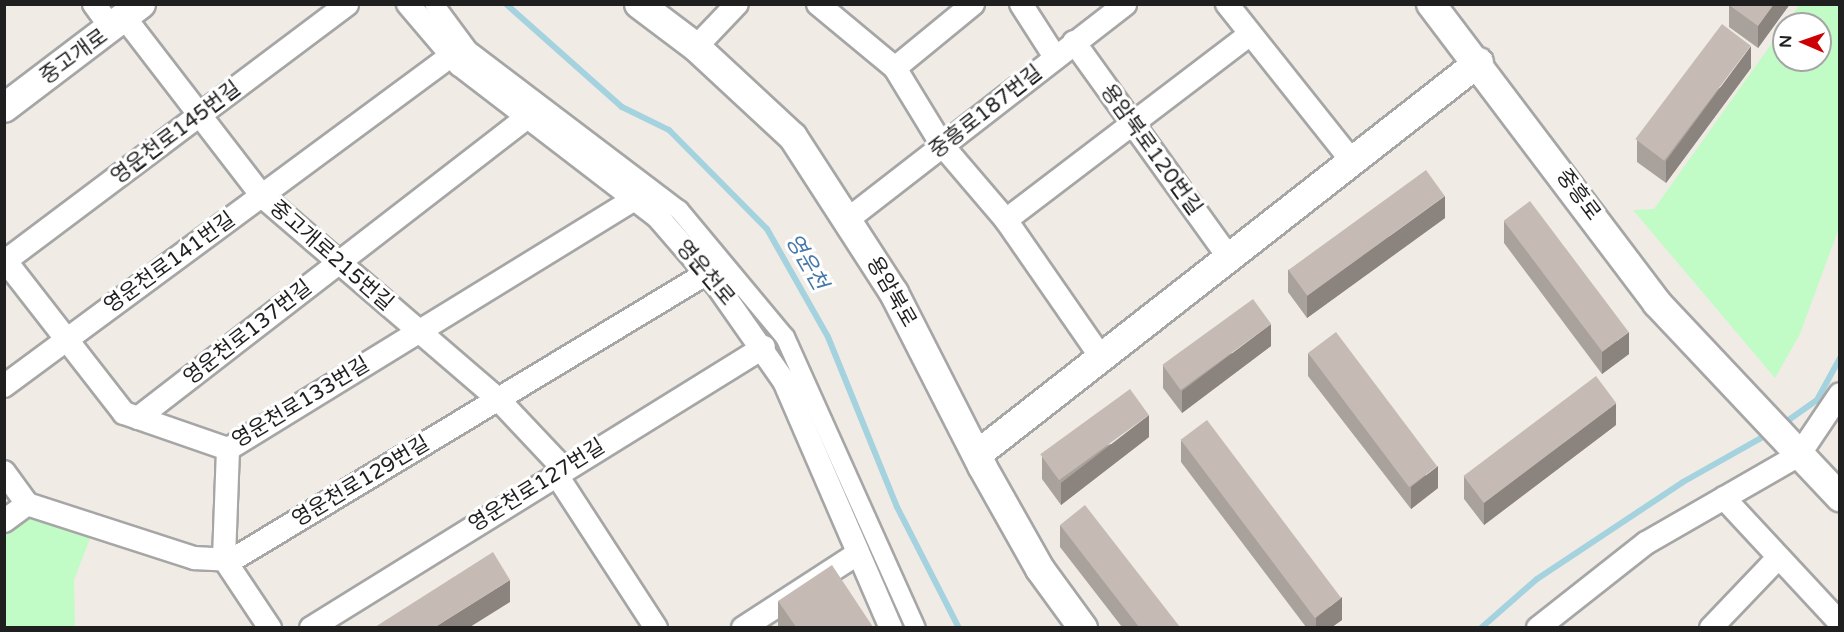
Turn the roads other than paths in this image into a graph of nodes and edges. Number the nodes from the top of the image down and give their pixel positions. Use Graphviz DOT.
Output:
graph roads {
  1 [pos="94,4"];
  2 [pos="347,4"];
  3 [pos="408,4"];
  4 [pos="434,4"];
  5 [pos="639,4"];
  6 [pos="738,4"];
  7 [pos="818,4"];
  8 [pos="973,4"];
  9 [pos="1021,4"];
  10 [pos="1125,4"];
  11 [pos="1227,4"];
  12 [pos="1431,4"];
  13 [pos="126,17"];
  14 [pos="1249,35"];
  15 [pos="1074,42"];
  16 [pos="696,47"];
  17 [pos="452,55"];
  18 [pos="1055,57"];
  19 [pos="1479,62"];
  20 [pos="895,68"];
  21 [pos="4,108"];
  22 [pos="197,117"];
  23 [pos="528,117"];
  24 [pos="1132,124"];
  25 [pos="942,145"];
  26 [pos="1352,161"];
  27 [pos="262,196"];
  28 [pos="634,199"];
  29 [pos="848,220"];
  30 [pos="1006,220"];
  31 [pos="1229,258"];
  32 [pos="5,261"];
  33 [pos="338,264"];
  34 [pos="707,273"];
  35 [pos="418,332"];
  36 [pos="65,340"];
  37 [pos="764,347"];
  38 [pos="1101,357"];
  39 [pos="4,386"];
  40 [pos="1839,394"];
  41 [pos="498,399"];
  42 [pos="138,418"];
  43 [pos="1792,448"];
  44 [pos="228,449"];
  45 [pos="978,454"];
  46 [pos="560,471"];
  47 [pos="4,472"];
  48 [pos="1839,497"];
  49 [pos="1724,498"];
  50 [pos="27,504"];
  51 [pos="4,521"];
  52 [pos="857,554"];
  53 [pos="1778,558"];
  54 [pos="224,559"];
  55 [pos="1839,623"];
  56 [pos="270,627"];
  57 [pos="311,627"];
  58 [pos="656,627"];
  59 [pos="743,627"];
  60 [pos="891,627"];
  61 [pos="916,627"];
  62 [pos="1083,627"];
  63 [pos="1538,627"];
  64 [pos="1711,627"];
  1 -- 13 [label="street, 중고개로215번길"];
  2 -- 22 [label="street, 영운천로145번길"];
  3 -- 17 [label="street, 영운천로"];
  4 -- 61 [label="street"];
  5 -- 16 [label="street, 용암북로"];
  6 -- 16 [label="street"];
  7 -- 20 [label="street"];
  8 -- 20 [label="street"];
  9 -- 18 [label="street"];
  10 -- 15 [label="street, 중흥로187번길"];
  11 -- 14 [label="street"];
  12 -- 19 [label="street, 중흥로"];
  13 -- 21 [label="street, 중고개로"];
  13 -- 22 [label="street, 중고개로215번길"];
  14 -- 24 [label="street"];
  14 -- 26 [label="street"];
  15 -- 18 [label="street, 중흥로187번길"];
  15 -- 24 [label="street, 용암북로120번길"];
  16 -- 29 [label="street, 용암북로"];
  17 -- 23 [label="street, 영운천로"];
  17 -- 27 [label="street, 영운천로141번길"];
  18 -- 25 [label="street, 중흥로187번길"];
  19 -- 26 [label="street"];
  19 -- 43 [label="street, 중흥로"];
  20 -- 25 [label="street"];
  22 -- 27 [label="street, 중고개로215번길"];
  22 -- 32 [label="street, 영운천로145번길"];
  23 -- 28 [label="street, 영운천로"];
  23 -- 33 [label="street, 영운천로137번길"];
  24 -- 30 [label="street"];
  24 -- 31 [label="street, 용암북로120번길"];
  25 -- 29 [label="street, 중흥로187번길"];
  25 -- 30 [label="street"];
  26 -- 31 [label="street"];
  27 -- 33 [label="street, 중고개로215번길"];
  27 -- 36 [label="street, 영운천로141번길"];
  28 -- 34 [label="street, 영운천로"];
  28 -- 35 [label="street, 영운천로133번길"];
  29 -- 45 [label="street, 용암북로"];
  30 -- 38 [label="street"];
  31 -- 38 [label="street"];
  32 -- 36 [label="street, 영운천로133번길"];
  33 -- 35 [label="street, 중고개로215번길"];
  33 -- 42 [label="street, 영운천로137번길"];
  34 -- 37 [label="street, 영운천로"];
  34 -- 41 [label="street, 영운천로129번길"];
  35 -- 41 [label="street, 중고개로215번길"];
  35 -- 44 [label="street, 영운천로133번길"];
  36 -- 39 [label="street, 영운천로141번길"];
  36 -- 42 [label="street, 영운천로133번길"];
  37 -- 46 [label="street, 영운천로127번길"];
  37 -- 52 [label="street, 영운천로"];
  38 -- 45 [label="street"];
  40 -- 43 [label="street"];
  41 -- 46 [label="street, 중고개로215번길"];
  41 -- 54 [label="street, 영운천로129번길"];
  42 -- 44 [label="street, 영운천로133번길"];
  43 -- 48 [label="street"];
  43 -- 49 [label="street"];
  44 -- 54 [label="street"];
  45 -- 62 [label="street, 용암북로"];
  46 -- 57 [label="street, 영운천로127번길"];
  46 -- 58 [label="street, 중고개로215번길"];
  47 -- 50 [label="street"];
  49 -- 53 [label="street"];
  49 -- 63 [label="street"];
  50 -- 51 [label="street"];
  50 -- 54 [label="street, 영운천로129번길"];
  52 -- 59 [label="street"];
  52 -- 60 [label="street, 영운천로"];
  53 -- 55 [label="street"];
  53 -- 64 [label="street"];
  54 -- 56 [label="street"];
}
